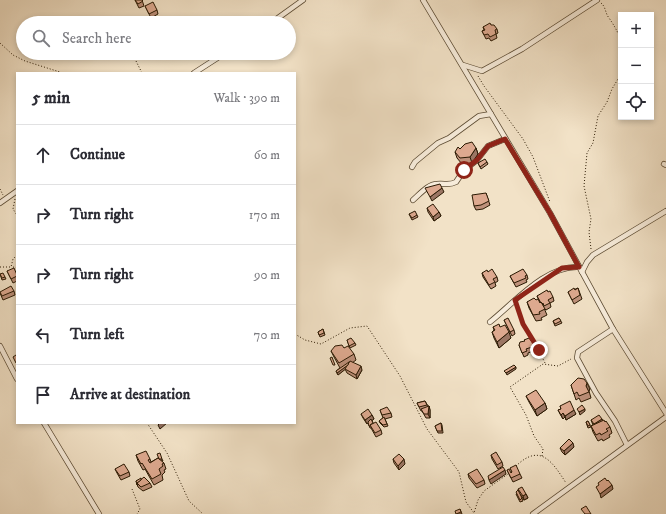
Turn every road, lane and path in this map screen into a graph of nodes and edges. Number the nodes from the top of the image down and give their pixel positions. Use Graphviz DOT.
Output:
graph roads {
  1 [pos="304,0"];
  2 [pos="423,0"];
  3 [pos="597,0"];
  4 [pos="281,16"];
  5 [pos="618,33"];
  6 [pos="0,43"];
  7 [pos="16,56"];
  8 [pos="23,60"];
  9 [pos="136,60"];
  10 [pos="214,60"];
  11 [pos="462,65"];
  12 [pos="475,70"];
  13 [pos="60,72"];
  14 [pos="142,72"];
  15 [pos="196,72"];
  16 [pos="618,79"];
  17 [pos="491,114"];
  18 [pos="505,139"];
  19 [pos="412,167"];
  20 [pos="0,189"];
  21 [pos="16,192"];
  22 [pos="16,198"];
  23 [pos="6,199"];
  24 [pos="413,200"];
  25 [pos="0,203"];
  26 [pos="666,211"];
  27 [pos="16,213"];
  28 [pos="550,213"];
  29 [pos="593,255"];
  30 [pos="16,256"];
  31 [pos="12,266"];
  32 [pos="0,267"];
  33 [pos="579,267"];
  34 [pos="16,268"];
  35 [pos="582,272"];
  36 [pos="515,300"];
  37 [pos="490,322"];
  38 [pos="613,329"];
  39 [pos="296,335"];
  40 [pos="0,346"];
  41 [pos="577,355"];
  42 [pos="546,363"];
  43 [pos="16,377"];
  44 [pos="666,413"];
  45 [pos="666,417"];
  46 [pos="45,424"];
  47 [pos="148,424"];
  48 [pos="626,445"];
  49 [pos="542,456"];
  50 [pos="514,468"];
  51 [pos="510,471"];
  52 [pos="569,487"];
  53 [pos="132,489"];
  54 [pos="140,511"];
  55 [pos="99,514"];
  56 [pos="137,514"];
  57 [pos="141,514"];
  58 [pos="203,514"];
  59 [pos="533,514"];
  1 -- 4 [label="street"];
  2 -- 11 [label="street"];
  3 -- 5 [label="path"];
  3 -- 12 [label="street"];
  6 -- 7 [label="path"];
  8 -- 13 [label="path"];
  9 -- 14 [label="path"];
  10 -- 15 [label="street"];
  11 -- 12 [label="street"];
  11 -- 17 [label="street"];
  12 -- 28 [label="path"];
  16 -- 29 [label="path"];
  17 -- 18 [label="street"];
  17 -- 19 [label="street"];
  18 -- 24 [label="street"];
  18 -- 28 [label="street"];
  20 -- 23 [label="path"];
  21 -- 23 [label="street"];
  22 -- 27 [label="path"];
  23 -- 25 [label="street"];
  26 -- 29 [label="street"];
  28 -- 33 [label="street"];
  29 -- 35 [label="street"];
  30 -- 31 [label="path"];
  31 -- 32 [label="path"];
  31 -- 34 [label="path"];
  33 -- 35 [label="street"];
  33 -- 36 [label="street"];
  35 -- 38 [label="street"];
  36 -- 37 [label="street"];
  36 -- 42 [label="path"];
  38 -- 41 [label="street"];
  38 -- 44 [label="street"];
  39 -- 51 [label="path"];
  40 -- 43 [label="street"];
  41 -- 42 [label="path"];
  41 -- 48 [label="street"];
  42 -- 49 [label="path"];
  45 -- 48 [label="street"];
  46 -- 55 [label="street"];
  47 -- 58 [label="path"];
  48 -- 52 [label="street"];
  49 -- 50 [label="path"];
  49 -- 52 [label="path"];
  52 -- 59 [label="street"];
  53 -- 54 [label="path"];
  54 -- 56 [label="path"];
  54 -- 57 [label="path"];
}
